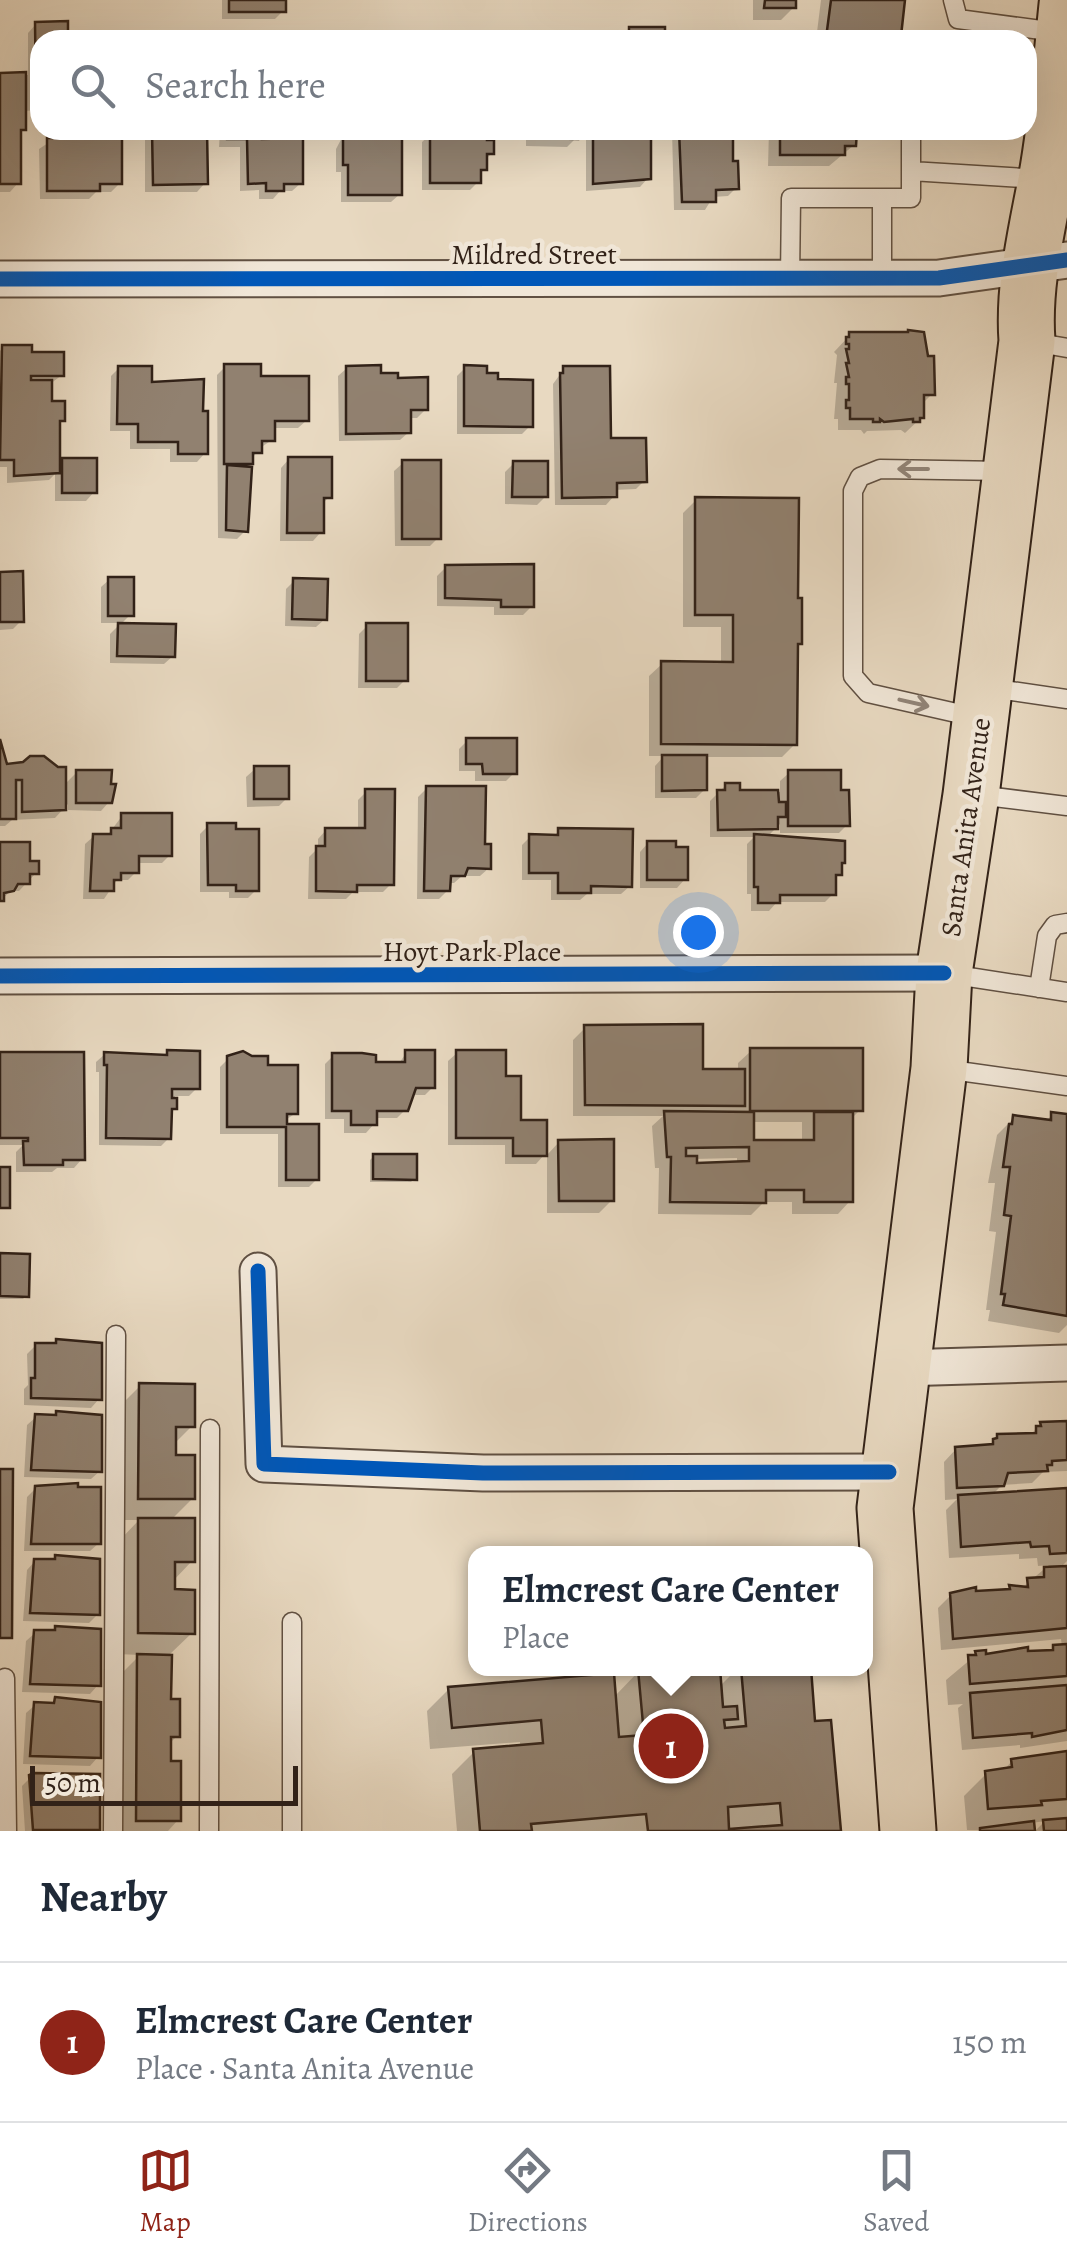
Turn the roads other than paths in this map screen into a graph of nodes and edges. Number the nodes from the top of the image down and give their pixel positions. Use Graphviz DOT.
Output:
graph roads {
  1 [pos="955,9"];
  2 [pos="1066,19"];
  3 [pos="911,140"];
  4 [pos="910,171"];
  5 [pos="1046,180"];
  6 [pos="882,198"];
  7 [pos="1049,263"];
  8 [pos="882,278"];
  9 [pos="790,279"];
  10 [pos="0,280"];
  11 [pos="1047,344"];
  12 [pos="1011,471"];
  13 [pos="1067,699"];
  14 [pos="983,703"];
  15 [pos="972,794"];
  16 [pos="1067,806"];
  17 [pos="1066,923"];
  18 [pos="944,973"];
  19 [pos="0,976"];
  20 [pos="1039,988"];
  21 [pos="1067,992"];
  22 [pos="939,1068"];
  23 [pos="1067,1086"];
  24 [pos="258,1271"];
  25 [pos="116,1335"];
  26 [pos="1067,1363"];
  27 [pos="901,1368"];
  28 [pos="210,1428"];
  29 [pos="889,1472"];
  30 [pos="292,1622"];
  31 [pos="5,1678"];
  32 [pos="7,1831"];
  33 [pos="113,1831"];
  34 [pos="209,1831"];
  35 [pos="292,1831"];
  36 [pos="908,1831"];
  1 -- 2 [label="lane"];
  2 -- 5 [label="main road, Santa Anita Avenue"];
  3 -- 4 [label="lane"];
  4 -- 5 [label="lane"];
  4 -- 6 [label="lane"];
  5 -- 7 [label="main road, Santa Anita Avenue"];
  6 -- 8 [label="lane"];
  6 -- 9 [label="lane"];
  7 -- 8 [label="street, Mildred Street"];
  7 -- 11 [label="main road, Santa Anita Avenue"];
  8 -- 9 [label="street, Mildred Street"];
  9 -- 10 [label="street, Mildred Street"];
  11 -- 12 [label="main road, Santa Anita Avenue"];
  12 -- 14 [label="main road, Santa Anita Avenue"];
  12 -- 14 [label="lane, one-way"];
  13 -- 14 [label="lane"];
  14 -- 15 [label="main road, Santa Anita Avenue"];
  15 -- 16 [label="lane"];
  15 -- 18 [label="main road, Santa Anita Avenue"];
  17 -- 20 [label="lane"];
  18 -- 19 [label="street, Hoyt Park Place"];
  18 -- 20 [label="lane"];
  18 -- 22 [label="main road, Santa Anita Avenue"];
  20 -- 21 [label="lane"];
  22 -- 23 [label="lane"];
  22 -- 27 [label="main road, Santa Anita Avenue"];
  24 -- 29 [label="street"];
  25 -- 33 [label="lane"];
  26 -- 27 [label="street"];
  27 -- 29 [label="main road, Santa Anita Avenue"];
  28 -- 34 [label="lane"];
  29 -- 36 [label="main road, Santa Anita Avenue"];
  30 -- 35 [label="lane"];
  31 -- 32 [label="lane"];
}
